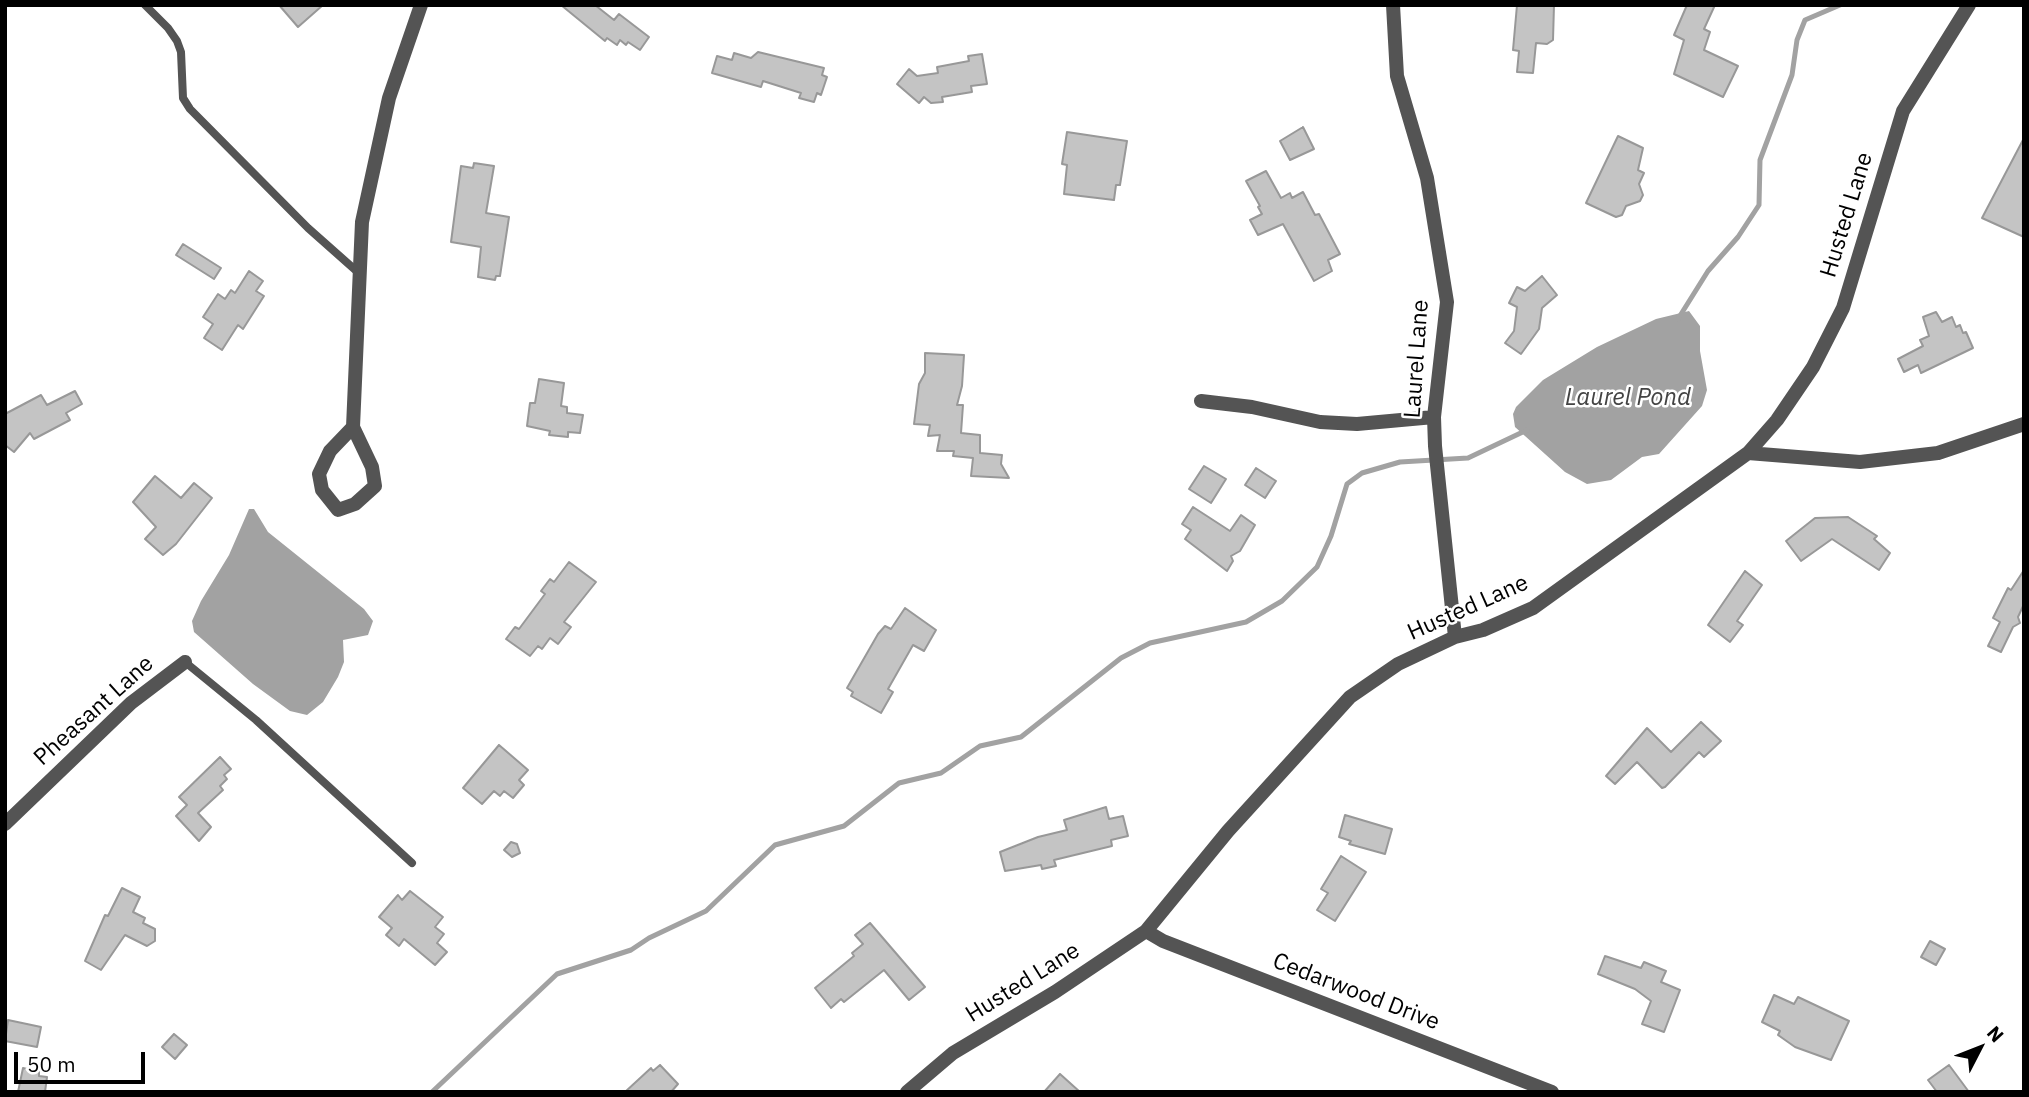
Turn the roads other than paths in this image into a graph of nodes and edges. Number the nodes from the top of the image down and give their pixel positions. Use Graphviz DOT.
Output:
graph roads {
  1 [pos="145,5"];
  2 [pos="421,5"];
  3 [pos="1393,5"];
  4 [pos="1969,5"];
  5 [pos="361,275"];
  6 [pos="1201,401"];
  7 [pos="1434,417"];
  8 [pos="2024,424"];
  9 [pos="353,427"];
  10 [pos="1748,453"];
  11 [pos="1455,637"];
  12 [pos="185,662"];
  13 [pos="5,824"];
  14 [pos="411,863"];
  15 [pos="1146,931"];
  16 [pos="907,1092"];
  17 [pos="1552,1092"];
  1 -- 5 [label="lane"];
  2 -- 5 [label="street"];
  3 -- 7 [label="street, Laurel Lane"];
  4 -- 10 [label="street, Husted Lane"];
  5 -- 9 [label="street"];
  6 -- 7 [label="street"];
  7 -- 11 [label="street, Laurel Lane"];
  8 -- 10 [label="street"];
  9 -- 9 [label="street"];
  10 -- 11 [label="street, Husted Lane"];
  11 -- 15 [label="street, Husted Lane"];
  12 -- 13 [label="street, Pheasant Lane"];
  12 -- 14 [label="lane"];
  15 -- 16 [label="street, Husted Lane"];
  15 -- 17 [label="street, Cedarwood Drive"];
}
